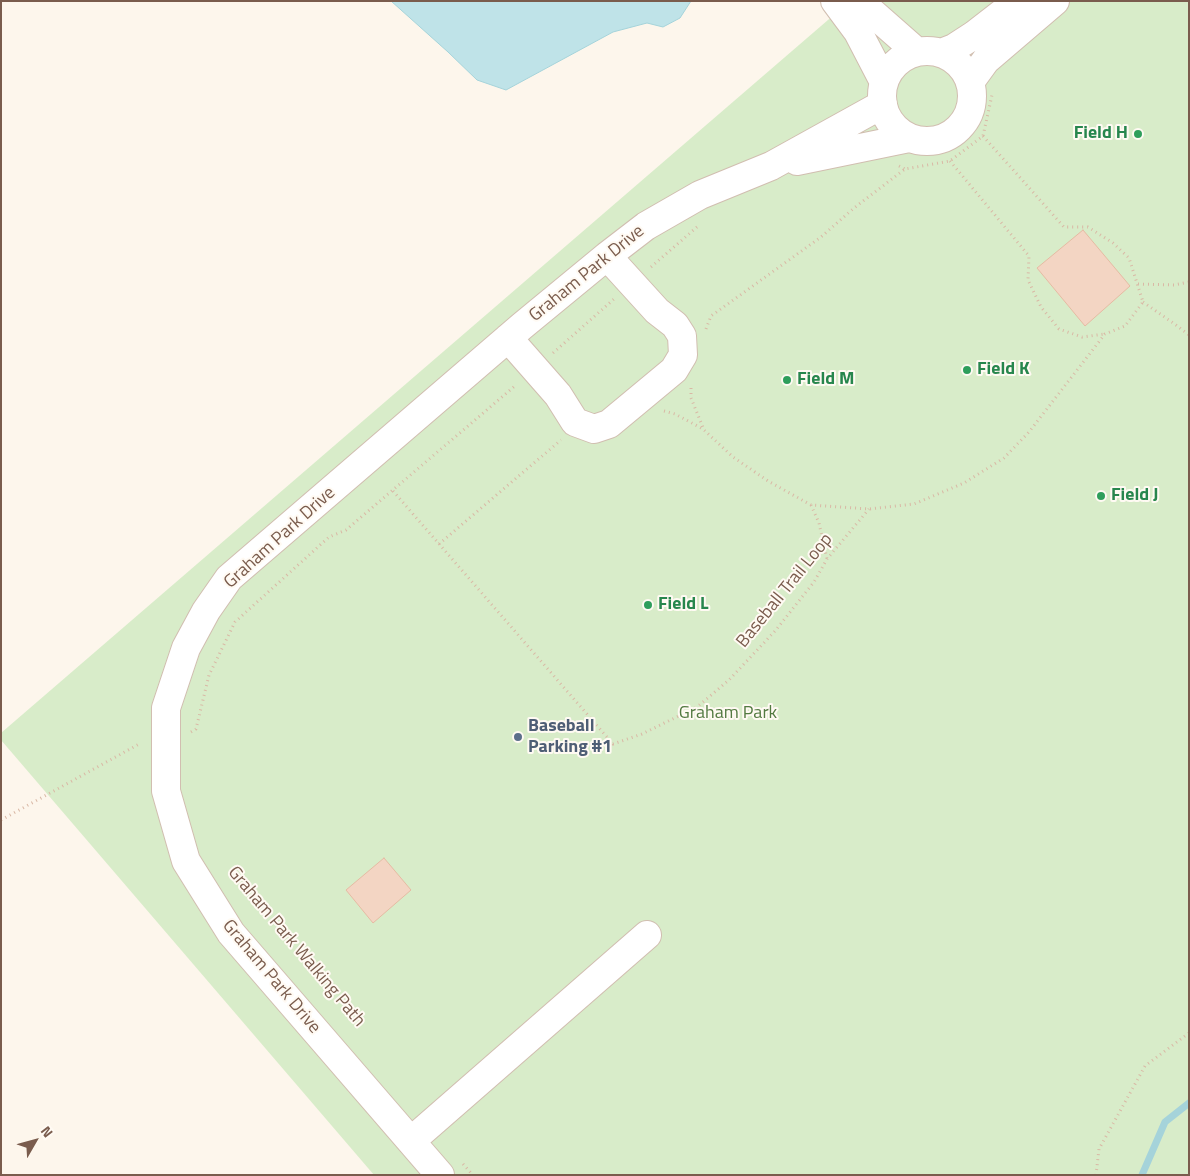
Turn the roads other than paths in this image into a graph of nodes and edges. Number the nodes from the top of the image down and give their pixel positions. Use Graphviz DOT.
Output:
graph roads {
  1 [pos="835,1"];
  2 [pos="859,1"];
  3 [pos="1018,1"];
  4 [pos="1054,1"];
  5 [pos="929,53"];
  6 [pos="981,88"];
  7 [pos="884,93"];
  8 [pos="909,138"];
  9 [pos="771,166"];
  10 [pos="607,256"];
  11 [pos="508,338"];
  12 [pos="647,934"];
  13 [pos="411,1141"];
  14 [pos="450,1168"];
  1 -- 7 [label="street"];
  2 -- 5 [label="street"];
  3 -- 5 [label="street, Graham Park Drive"];
  4 -- 6 [label="street"];
  5 -- 6 [label="street"];
  5 -- 7 [label="street, Graham Park Drive"];
  6 -- 8 [label="street, Graham Park Drive"];
  7 -- 8 [label="street"];
  7 -- 9 [label="street, Graham Park Drive"];
  8 -- 9 [label="street, Graham Park Drive"];
  9 -- 10 [label="street, Graham Park Drive"];
  10 -- 11 [label="street, Graham Park Drive"];
  10 -- 11 [label="street"];
  11 -- 13 [label="street, Graham Park Drive"];
  12 -- 13 [label="street"];
  13 -- 14 [label="street, Graham Park Drive"];
}
